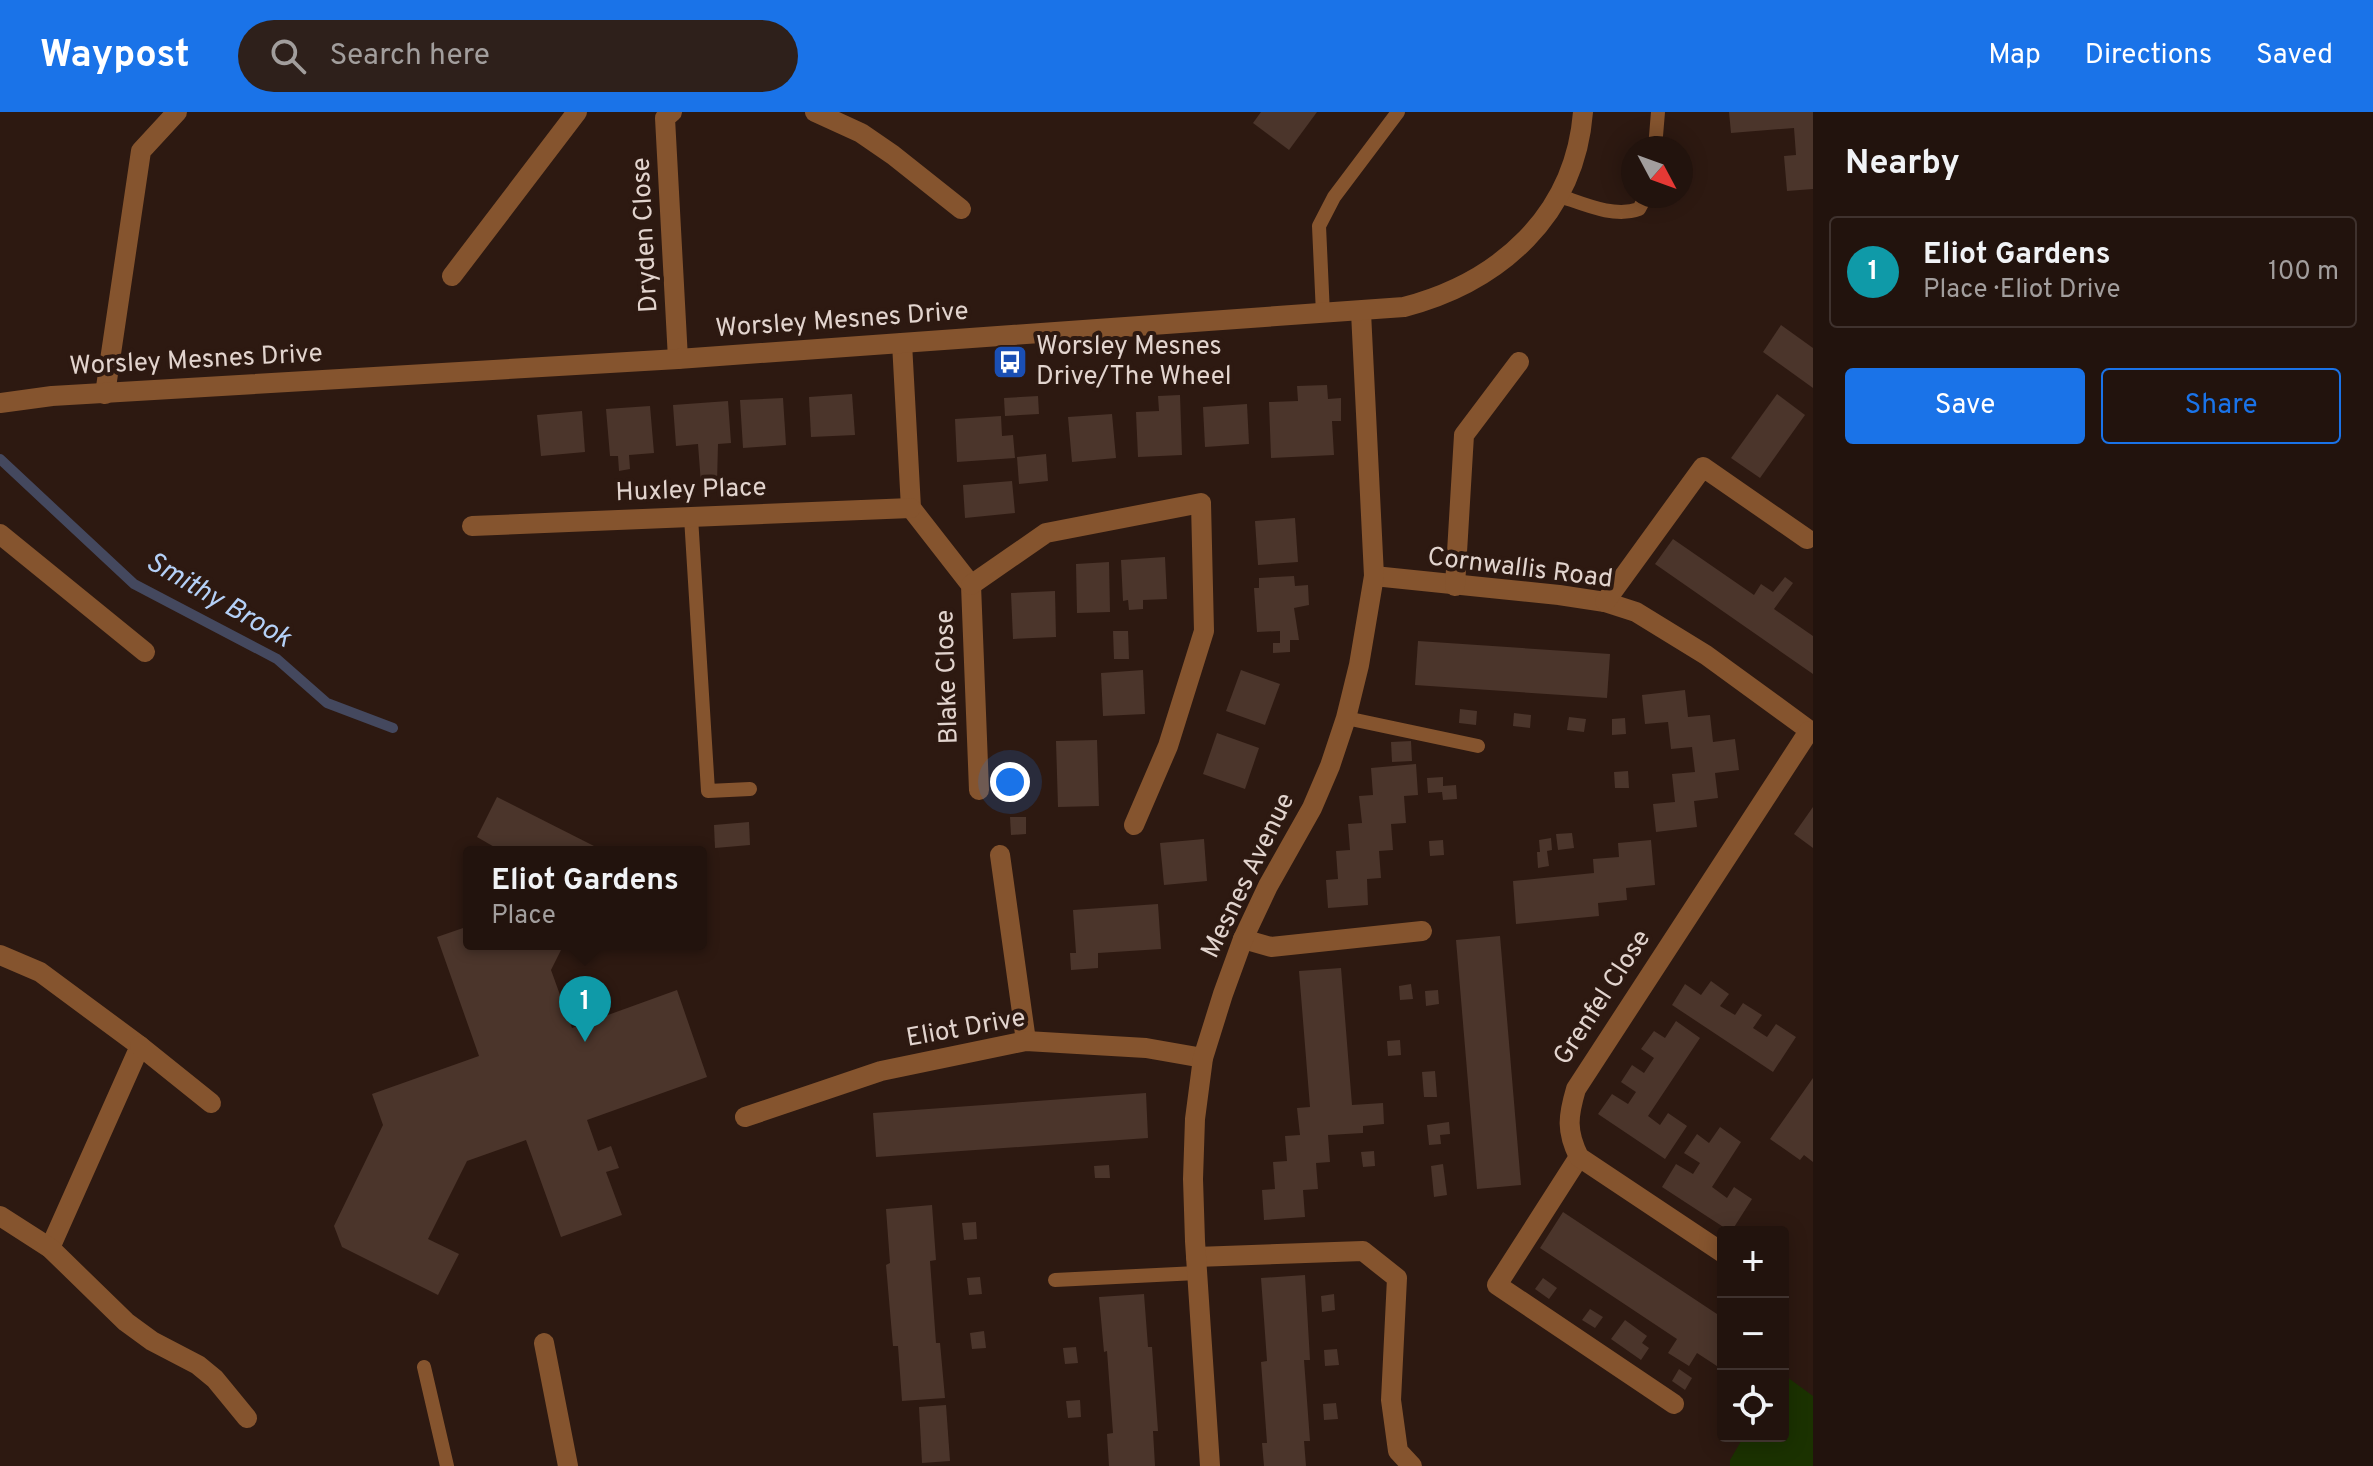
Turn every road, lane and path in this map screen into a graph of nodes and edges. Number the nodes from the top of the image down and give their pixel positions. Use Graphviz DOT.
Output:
graph roads {
  1 [pos="177,112"];
  2 [pos="577,112"];
  3 [pos="815,112"];
  4 [pos="1398,112"];
  5 [pos="1583,112"];
  6 [pos="1658,112"];
  7 [pos="663,114"];
  8 [pos="1656,136"];
  9 [pos="1560,196"];
  10 [pos="1640,208"];
  11 [pos="961,209"];
  12 [pos="452,276"];
  13 [pos="1361,312"];
  14 [pos="1323,314"];
  15 [pos="902,343"];
  16 [pos="678,359"];
  17 [pos="1519,362"];
  18 [pos="105,394"];
  19 [pos="0,403"];
  20 [pos="911,508"];
  21 [pos="691,517"];
  22 [pos="472,526"];
  23 [pos="0,534"];
  24 [pos="1807,539"];
  25 [pos="1374,576"];
  26 [pos="971,585"];
  27 [pos="1455,586"];
  28 [pos="1605,602"];
  29 [pos="145,652"];
  30 [pos="1346,718"];
  31 [pos="1811,732"];
  32 [pos="1478,746"];
  33 [pos="750,789"];
  34 [pos="979,790"];
  35 [pos="1134,825"];
  36 [pos="1000,855"];
  37 [pos="1422,931"];
  38 [pos="1243,939"];
  39 [pos="0,955"];
  40 [pos="1026,1041"];
  41 [pos="140,1046"];
  42 [pos="1203,1058"];
  43 [pos="211,1103"];
  44 [pos="745,1117"];
  45 [pos="1579,1157"];
  46 [pos="0,1216"];
  47 [pos="50,1248"];
  48 [pos="1717,1249"];
  49 [pos="1196,1265"];
  50 [pos="1055,1280"];
  51 [pos="544,1343"];
  52 [pos="424,1367"];
  53 [pos="1674,1404"];
  54 [pos="247,1418"];
  55 [pos="447,1466"];
  56 [pos="568,1466"];
  57 [pos="1210,1466"];
  58 [pos="1412,1466"];
  1 -- 18 [label="street"];
  2 -- 12 [label="street"];
  3 -- 11 [label="street"];
  4 -- 14 [label="lane"];
  5 -- 9 [label="street, Worsley Mesnes Drive"];
  6 -- 8 [label="lane"];
  7 -- 16 [label="street, Dryden Close"];
  9 -- 10 [label="lane"];
  9 -- 13 [label="street, Worsley Mesnes Drive"];
  13 -- 14 [label="street, Worsley Mesnes Drive"];
  13 -- 25 [label="street, Mesnes Avenue"];
  14 -- 15 [label="street, Worsley Mesnes Drive"];
  15 -- 16 [label="street, Worsley Mesnes Drive"];
  15 -- 20 [label="street"];
  16 -- 18 [label="street, Worsley Mesnes Drive"];
  17 -- 27 [label="street"];
  18 -- 19 [label="street, Worsley Mesnes Drive"];
  20 -- 21 [label="street, Huxley Place"];
  20 -- 26 [label="street, Blake Close"];
  21 -- 22 [label="street, Huxley Place"];
  21 -- 33 [label="lane"];
  23 -- 29 [label="street"];
  24 -- 28 [label="street"];
  25 -- 27 [label="street, Cornwallis Road"];
  25 -- 30 [label="street, Mesnes Avenue"];
  26 -- 34 [label="street, Blake Close"];
  26 -- 35 [label="street"];
  27 -- 28 [label="street, Cornwallis Road"];
  28 -- 31 [label="street, Cornwallis Road"];
  30 -- 32 [label="lane"];
  30 -- 38 [label="street, Mesnes Avenue"];
  31 -- 45 [label="street, Grenfel Close"];
  36 -- 40 [label="street"];
  37 -- 38 [label="street"];
  38 -- 42 [label="street, Mesnes Avenue"];
  39 -- 41 [label="street"];
  40 -- 42 [label="street, Eliot Drive"];
  40 -- 44 [label="street, Eliot Drive"];
  41 -- 43 [label="street"];
  41 -- 47 [label="street"];
  42 -- 49 [label="street, Mesnes Avenue"];
  45 -- 48 [label="street"];
  45 -- 53 [label="street"];
  46 -- 47 [label="street"];
  47 -- 54 [label="street"];
  49 -- 50 [label="lane"];
  49 -- 57 [label="street, Mesnes Avenue"];
  49 -- 58 [label="street"];
  51 -- 56 [label="street"];
  52 -- 55 [label="lane"];
}
